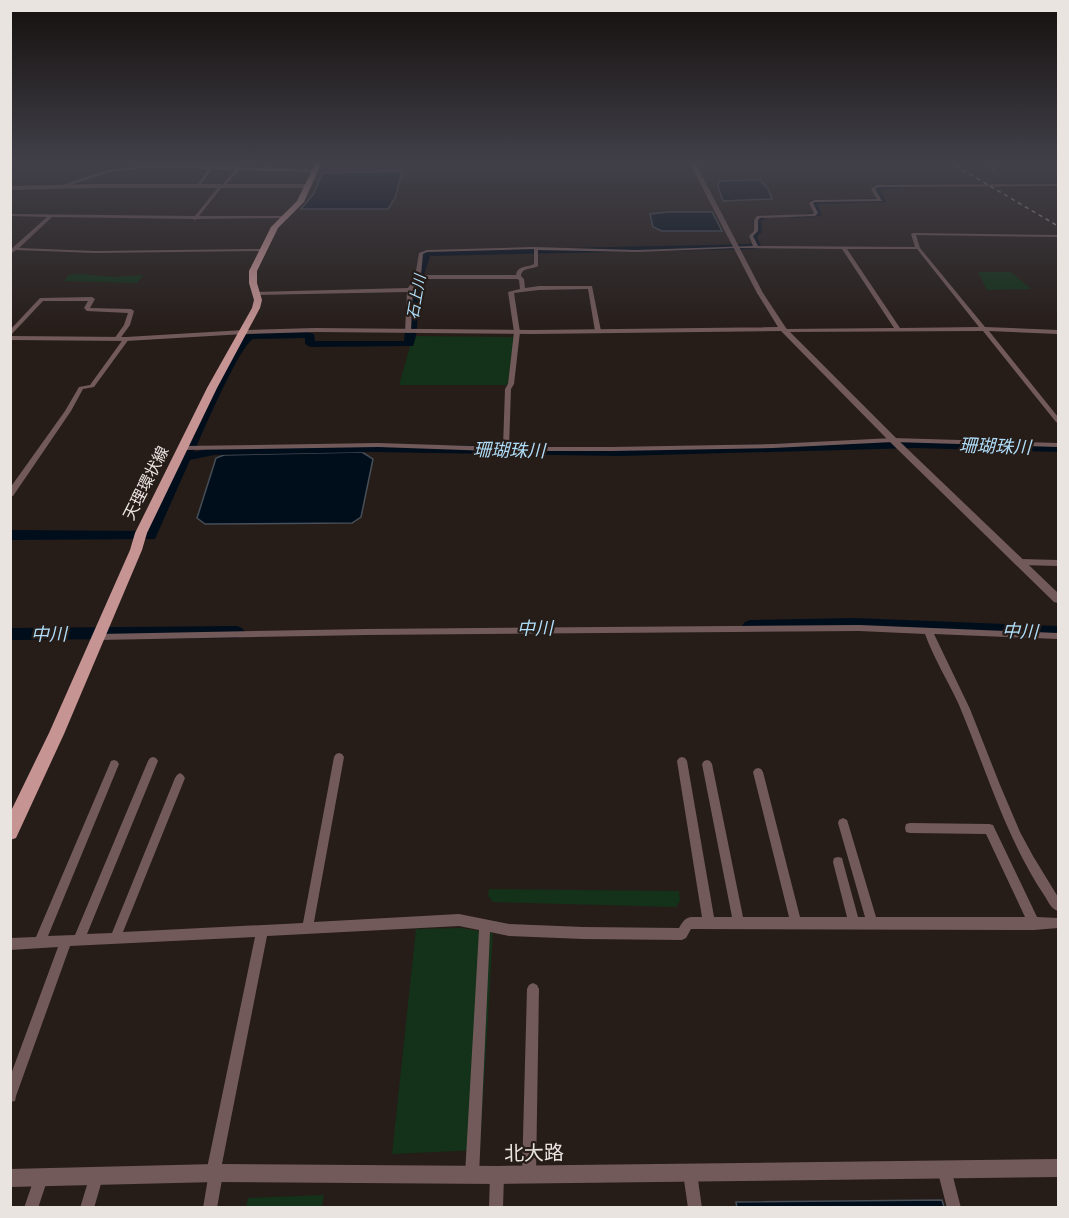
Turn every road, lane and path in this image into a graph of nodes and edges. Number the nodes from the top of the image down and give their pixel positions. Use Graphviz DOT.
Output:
graph roads {
  1 [pos="48,219"];
  2 [pos="187,219"];
  3 [pos="195,219"];
  4 [pos="202,219"];
  5 [pos="282,219"];
  6 [pos="722,219"];
  7 [pos="757,219"];
  8 [pos="1059,236"];
  9 [pos="737,247"];
  10 [pos="756,247"];
  11 [pos="844,248"];
  12 [pos="918,248"];
  13 [pos="539,249"];
  14 [pos="263,250"];
  15 [pos="12,251"];
  16 [pos="420,277"];
  17 [pos="518,277"];
  18 [pos="523,289"];
  19 [pos="410,290"];
  20 [pos="256,292"];
  21 [pos="984,329"];
  22 [pos="784,330"];
  23 [pos="898,330"];
  24 [pos="598,331"];
  25 [pos="244,332"];
  26 [pos="408,332"];
  27 [pos="517,332"];
  28 [pos="1059,332"];
  29 [pos="10,336"];
  30 [pos="117,339"];
  31 [pos="126,339"];
  32 [pos="1059,421"];
  33 [pos="893,440"];
  34 [pos="1059,445"];
  35 [pos="184,448"];
  36 [pos="506,449"];
  37 [pos="10,494"];
  38 [pos="1021,562"];
  39 [pos="1059,563"];
  40 [pos="1059,599"];
  41 [pos="928,630"];
  42 [pos="100,633"];
  43 [pos="1059,636"];
  44 [pos="339,757"];
  45 [pos="153,761"];
  46 [pos="682,761"];
  47 [pos="114,764"];
  48 [pos="707,764"];
  49 [pos="758,772"];
  50 [pos="180,778"];
  51 [pos="843,824"];
  52 [pos="910,828"];
  53 [pos="10,832"];
  54 [pos="838,862"];
  55 [pos="1059,906"];
  56 [pos="796,922"];
  57 [pos="854,922"];
  58 [pos="872,922"];
  59 [pos="709,923"];
  60 [pos="740,923"];
  61 [pos="1034,924"];
  62 [pos="1058,924"];
  63 [pos="485,925"];
  64 [pos="307,929"];
  65 [pos="262,932"];
  66 [pos="115,939"];
  67 [pos="72,942"];
  68 [pos="39,943"];
  69 [pos="10,944"];
  70 [pos="533,989"];
  71 [pos="10,1096"];
  72 [pos="1059,1168"];
  73 [pos="944,1169"];
  74 [pos="690,1172"];
  75 [pos="214,1173"];
  76 [pos="529,1174"];
  77 [pos="472,1175"];
  78 [pos="497,1175"];
  79 [pos="96,1176"];
  80 [pos="42,1177"];
  81 [pos="10,1178"];
  82 [pos="31,1208"];
  83 [pos="87,1208"];
  84 [pos="210,1208"];
  85 [pos="496,1208"];
  86 [pos="695,1208"];
  87 [pos="954,1208"];
  1 -- 15 [label="street"];
  2 -- 3 [label="street"];
  3 -- 4 [label="street"];
  5 -- 14 [label="main road, 天理環状線"];
  6 -- 9 [label="street"];
  7 -- 10 [label="street"];
  8 -- 12 [label="street"];
  9 -- 10 [label="street"];
  9 -- 13 [label="street"];
  9 -- 22 [label="street"];
  10 -- 11 [label="street"];
  11 -- 12 [label="street"];
  11 -- 23 [label="street"];
  12 -- 21 [label="street"];
  13 -- 16 [label="street"];
  13 -- 17 [label="street"];
  14 -- 15 [label="street"];
  14 -- 20 [label="main road, 天理環状線"];
  16 -- 17 [label="street"];
  16 -- 19 [label="street"];
  17 -- 18 [label="street"];
  18 -- 24 [label="street"];
  18 -- 27 [label="street"];
  19 -- 20 [label="street"];
  19 -- 26 [label="street"];
  20 -- 25 [label="main road, 天理環状線"];
  21 -- 23 [label="street"];
  21 -- 28 [label="street"];
  21 -- 32 [label="street"];
  22 -- 23 [label="street"];
  22 -- 24 [label="street"];
  22 -- 33 [label="street"];
  24 -- 27 [label="street"];
  25 -- 26 [label="street"];
  25 -- 31 [label="street"];
  25 -- 35 [label="main road, 天理環状線"];
  26 -- 27 [label="street"];
  27 -- 36 [label="street"];
  29 -- 30 [label="street"];
  29 -- 30 [label="street"];
  30 -- 31 [label="street"];
  31 -- 37 [label="street"];
  33 -- 34 [label="street"];
  33 -- 36 [label="street"];
  33 -- 38 [label="street"];
  35 -- 36 [label="street"];
  35 -- 42 [label="main road, 天理環状線"];
  38 -- 39 [label="street"];
  38 -- 40 [label="street"];
  41 -- 42 [label="street"];
  41 -- 43 [label="street"];
  41 -- 55 [label="street"];
  42 -- 53 [label="main road, 天理環状線"];
  44 -- 64 [label="street"];
  45 -- 67 [label="street"];
  46 -- 59 [label="street"];
  47 -- 68 [label="street"];
  48 -- 60 [label="street"];
  49 -- 56 [label="street"];
  50 -- 66 [label="street"];
  51 -- 58 [label="street"];
  52 -- 61 [label="street"];
  54 -- 57 [label="street"];
  56 -- 57 [label="street"];
  56 -- 60 [label="street"];
  57 -- 58 [label="street"];
  58 -- 61 [label="street"];
  59 -- 60 [label="street"];
  59 -- 63 [label="street"];
  61 -- 62 [label="street"];
  63 -- 64 [label="street"];
  63 -- 77 [label="street"];
  64 -- 65 [label="street"];
  65 -- 66 [label="street"];
  65 -- 75 [label="street"];
  66 -- 67 [label="street"];
  67 -- 68 [label="street"];
  67 -- 71 [label="street"];
  68 -- 69 [label="street"];
  70 -- 76 [label="street"];
  72 -- 73 [label="street, 北大路"];
  73 -- 74 [label="street, 北大路"];
  73 -- 87 [label="street"];
  74 -- 76 [label="street, 北大路"];
  74 -- 86 [label="street"];
  75 -- 77 [label="street, 北大路"];
  75 -- 79 [label="street, 北大路"];
  75 -- 84 [label="street"];
  76 -- 78 [label="street, 北大路"];
  77 -- 78 [label="street, 北大路"];
  78 -- 85 [label="street"];
  79 -- 80 [label="street, 北大路"];
  79 -- 83 [label="street"];
  80 -- 81 [label="street, 北大路"];
  80 -- 82 [label="street"];
}
